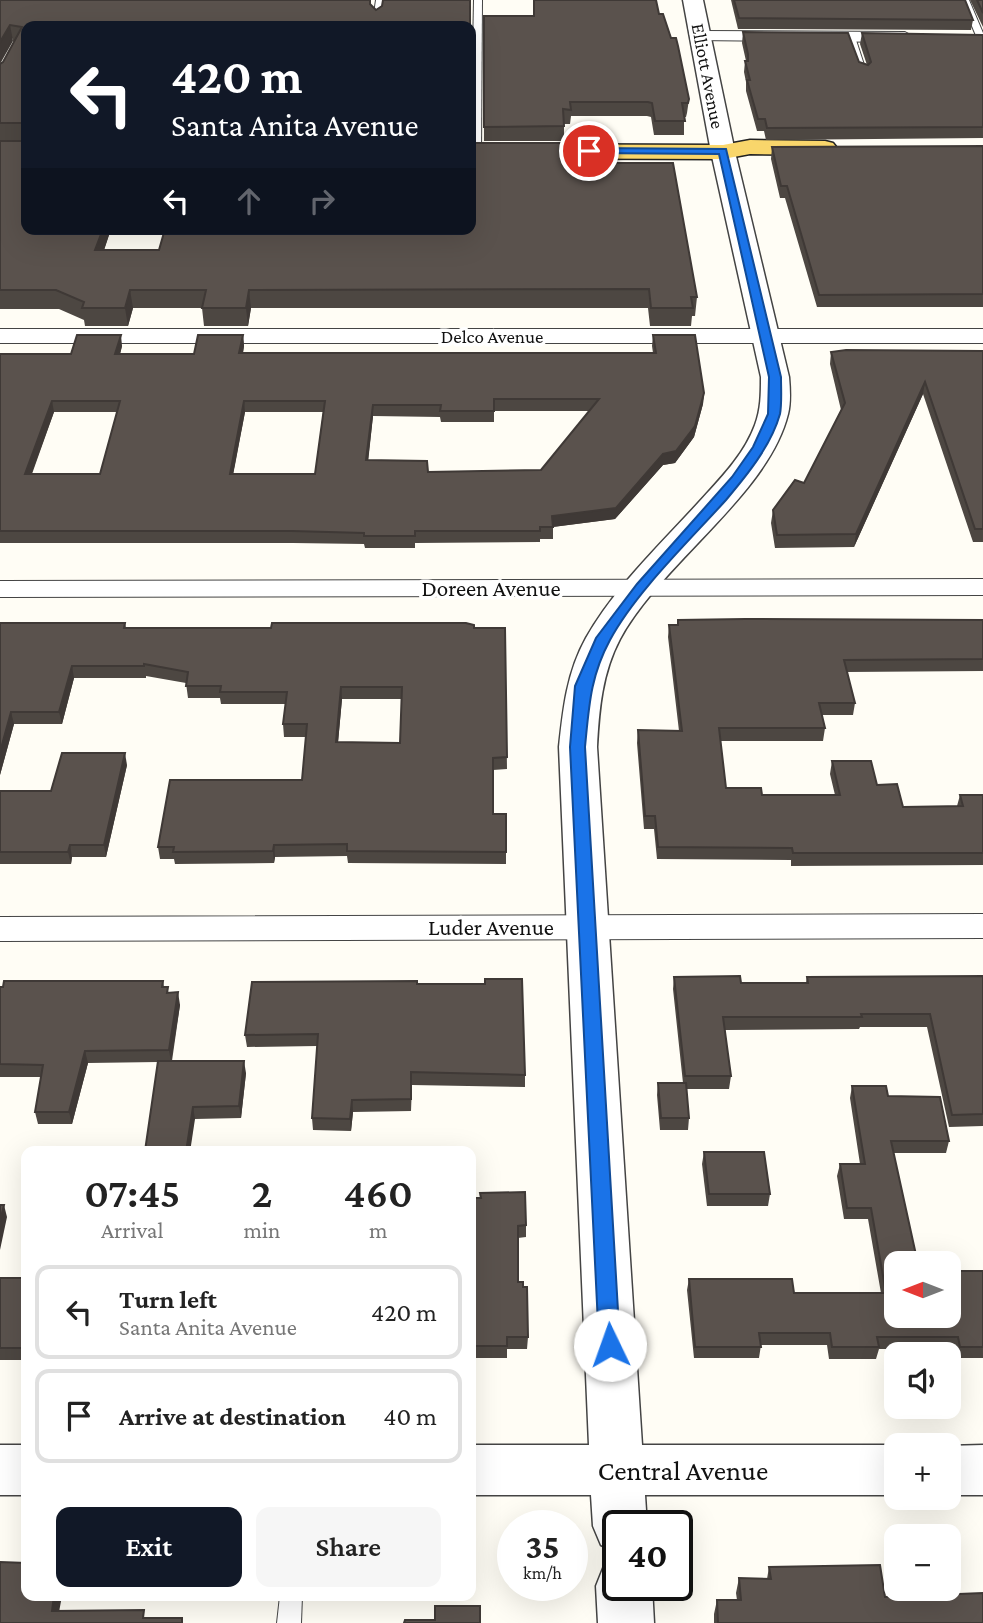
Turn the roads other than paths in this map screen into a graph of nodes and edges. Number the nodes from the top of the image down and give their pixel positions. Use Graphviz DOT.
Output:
graph roads {
  1 [pos="380,0"];
  2 [pos="478,0"];
  3 [pos="693,0"];
  4 [pos="965,0"];
  5 [pos="377,20"];
  6 [pos="701,36"];
  7 [pos="851,37"];
  8 [pos="926,38"];
  9 [pos="957,38"];
  10 [pos="982,38"];
  11 [pos="476,60"];
  12 [pos="864,72"];
  13 [pos="476,150"];
  14 [pos="723,152"];
  15 [pos="850,155"];
  16 [pos="0,336"];
  17 [pos="765,336"];
  18 [pos="983,336"];
  19 [pos="642,587"];
  20 [pos="983,587"];
  21 [pos="0,589"];
  22 [pos="983,926"];
  23 [pos="587,927"];
  24 [pos="0,929"];
  25 [pos="0,1470"];
  26 [pos="21,1470"];
  27 [pos="476,1470"];
  28 [pos="616,1470"];
  29 [pos="884,1470"];
  30 [pos="961,1470"];
  31 [pos="983,1470"];
  32 [pos="619,1510"];
  33 [pos="291,1601"];
  34 [pos="625,1601"];
  35 [pos="289,1623"];
  36 [pos="626,1623"];
  1 -- 5 [label="lane"];
  2 -- 11 [label="lane"];
  3 -- 6 [label="street, Elliott Avenue"];
  4 -- 10 [label="lane"];
  6 -- 7 [label="street"];
  6 -- 14 [label="street, Elliott Avenue"];
  7 -- 8 [label="street"];
  7 -- 12 [label="lane"];
  9 -- 10 [label="street"];
  13 -- 14 [label="main road"];
  14 -- 15 [label="main road"];
  14 -- 17 [label="street, Elliott Avenue"];
  16 -- 17 [label="street, Delco Avenue"];
  17 -- 18 [label="street, Delco Avenue"];
  17 -- 19 [label="street, Elliott Avenue"];
  19 -- 20 [label="street, Doreen Avenue"];
  19 -- 21 [label="street, Doreen Avenue"];
  19 -- 23 [label="street, Elliott Avenue"];
  22 -- 23 [label="street, Luder Avenue"];
  23 -- 24 [label="street, Luder Avenue"];
  23 -- 28 [label="street, Elliott Avenue"];
  25 -- 26 [label="street"];
  27 -- 28 [label="street, Central Avenue"];
  28 -- 29 [label="street, Central Avenue"];
  28 -- 32 [label="street, Elliott Avenue"];
  30 -- 31 [label="street"];
  33 -- 35 [label="lane"];
  34 -- 36 [label="street"];
}
